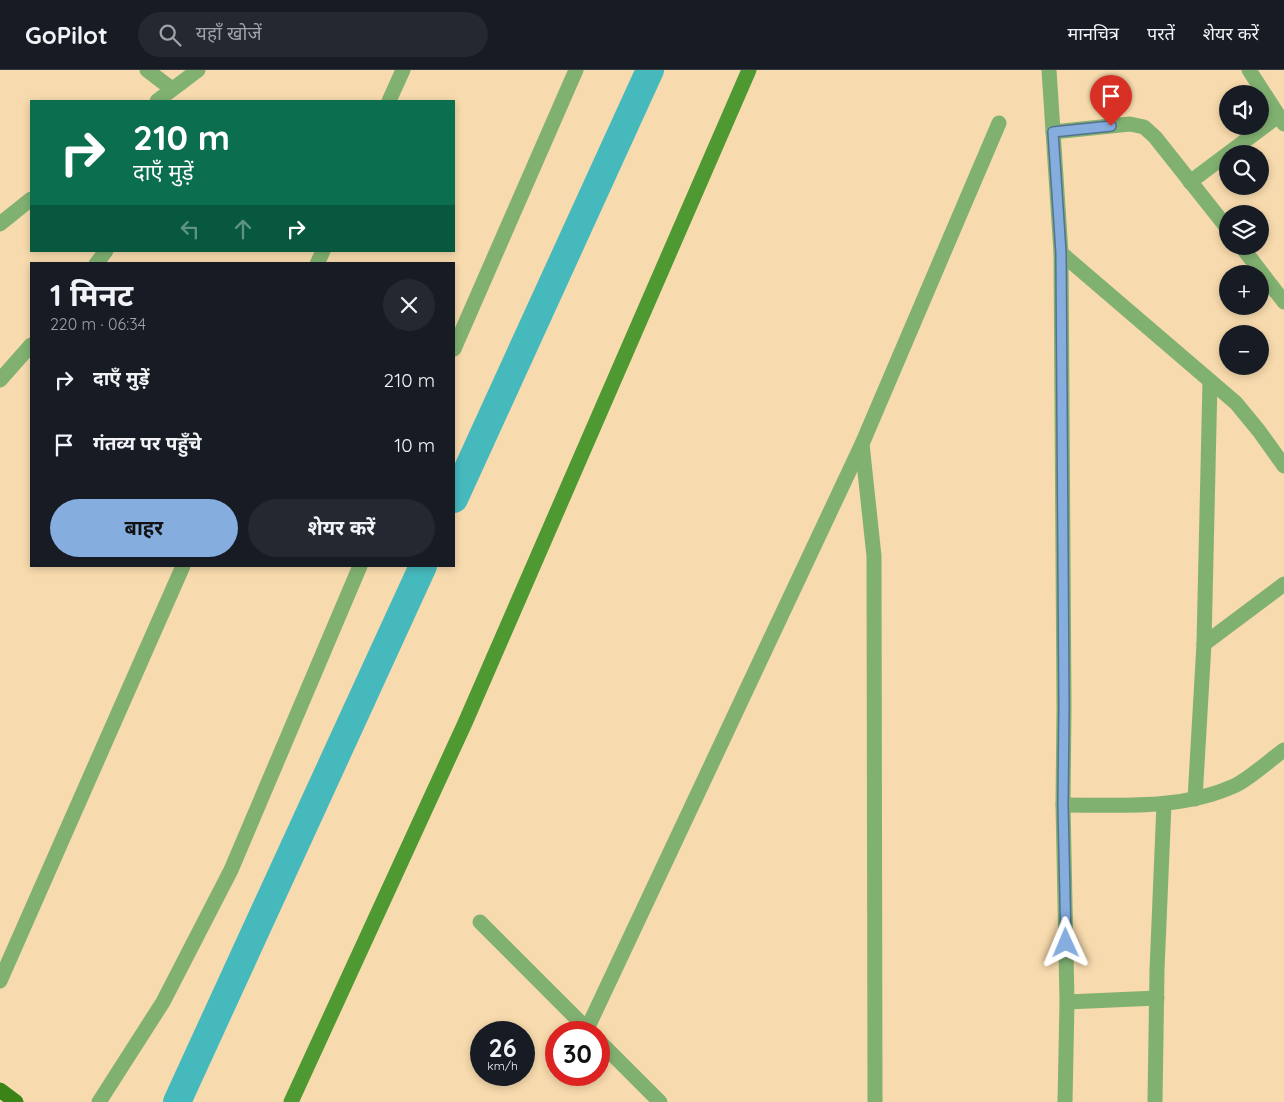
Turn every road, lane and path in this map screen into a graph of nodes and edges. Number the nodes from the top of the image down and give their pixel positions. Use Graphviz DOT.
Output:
graph roads {
  1 [pos="147,70"];
  2 [pos="198,70"];
  3 [pos="403,70"];
  4 [pos="576,70"];
  5 [pos="749,70"];
  6 [pos="1048,70"];
  7 [pos="1248,70"];
  8 [pos="172,89"];
  9 [pos="158,100"];
  10 [pos="389,100"];
  11 [pos="1281,120"];
  12 [pos="999,123"];
  13 [pos="1053,132"];
  14 [pos="1190,182"];
  15 [pos="30,200"];
  16 [pos="1219,218"];
  17 [pos="0,224"];
  18 [pos="105,252"];
  19 [pos="1061,253"];
  20 [pos="1248,255"];
  21 [pos="98,262"];
  22 [pos="1284,302"];
  23 [pos="30,346"];
  24 [pos="455,347"];
  25 [pos="0,380"];
  26 [pos="1210,381"];
  27 [pos="862,444"];
  28 [pos="1284,466"];
  29 [pos="184,567"];
  30 [pos="360,567"];
  31 [pos="1284,584"];
  32 [pos="1204,644"];
  33 [pos="1284,750"];
  34 [pos="1195,799"];
  35 [pos="1164,804"];
  36 [pos="1063,805"];
  37 [pos="480,922"];
  38 [pos="0,981"];
  39 [pos="1157,998"];
  40 [pos="1067,1002"];
  41 [pos="578,1021"];
  42 [pos="593,1021"];
  43 [pos="610,1052"];
  44 [pos="0,1090"];
  45 [pos="16,1102"];
  46 [pos="98,1102"];
  47 [pos="292,1102"];
  48 [pos="660,1102"];
  49 [pos="875,1102"];
  50 [pos="1065,1102"];
  51 [pos="1155,1102"];
  1 -- 8 [label="street"];
  2 -- 8 [label="street"];
  3 -- 10 [label="street"];
  4 -- 24 [label="street"];
  5 -- 47 [label="street"];
  6 -- 13 [label="street"];
  7 -- 11 [label="street"];
  8 -- 9 [label="street"];
  11 -- 14 [label="street"];
  12 -- 27 [label="street"];
  13 -- 14 [label="street"];
  13 -- 19 [label="street"];
  14 -- 16 [label="street"];
  15 -- 17 [label="street"];
  18 -- 21 [label="street"];
  19 -- 26 [label="street"];
  19 -- 36 [label="street"];
  20 -- 22 [label="street"];
  23 -- 25 [label="street"];
  26 -- 28 [label="street"];
  26 -- 32 [label="street"];
  27 -- 42 [label="street"];
  27 -- 49 [label="street"];
  29 -- 38 [label="street"];
  30 -- 46 [label="street"];
  31 -- 32 [label="street"];
  32 -- 34 [label="street"];
  33 -- 34 [label="street"];
  34 -- 35 [label="street"];
  35 -- 36 [label="street"];
  35 -- 39 [label="street"];
  36 -- 40 [label="street"];
  37 -- 41 [label="street"];
  39 -- 40 [label="street"];
  39 -- 51 [label="street"];
  40 -- 50 [label="street"];
  43 -- 48 [label="street"];
  44 -- 45 [label="main road"];
}
